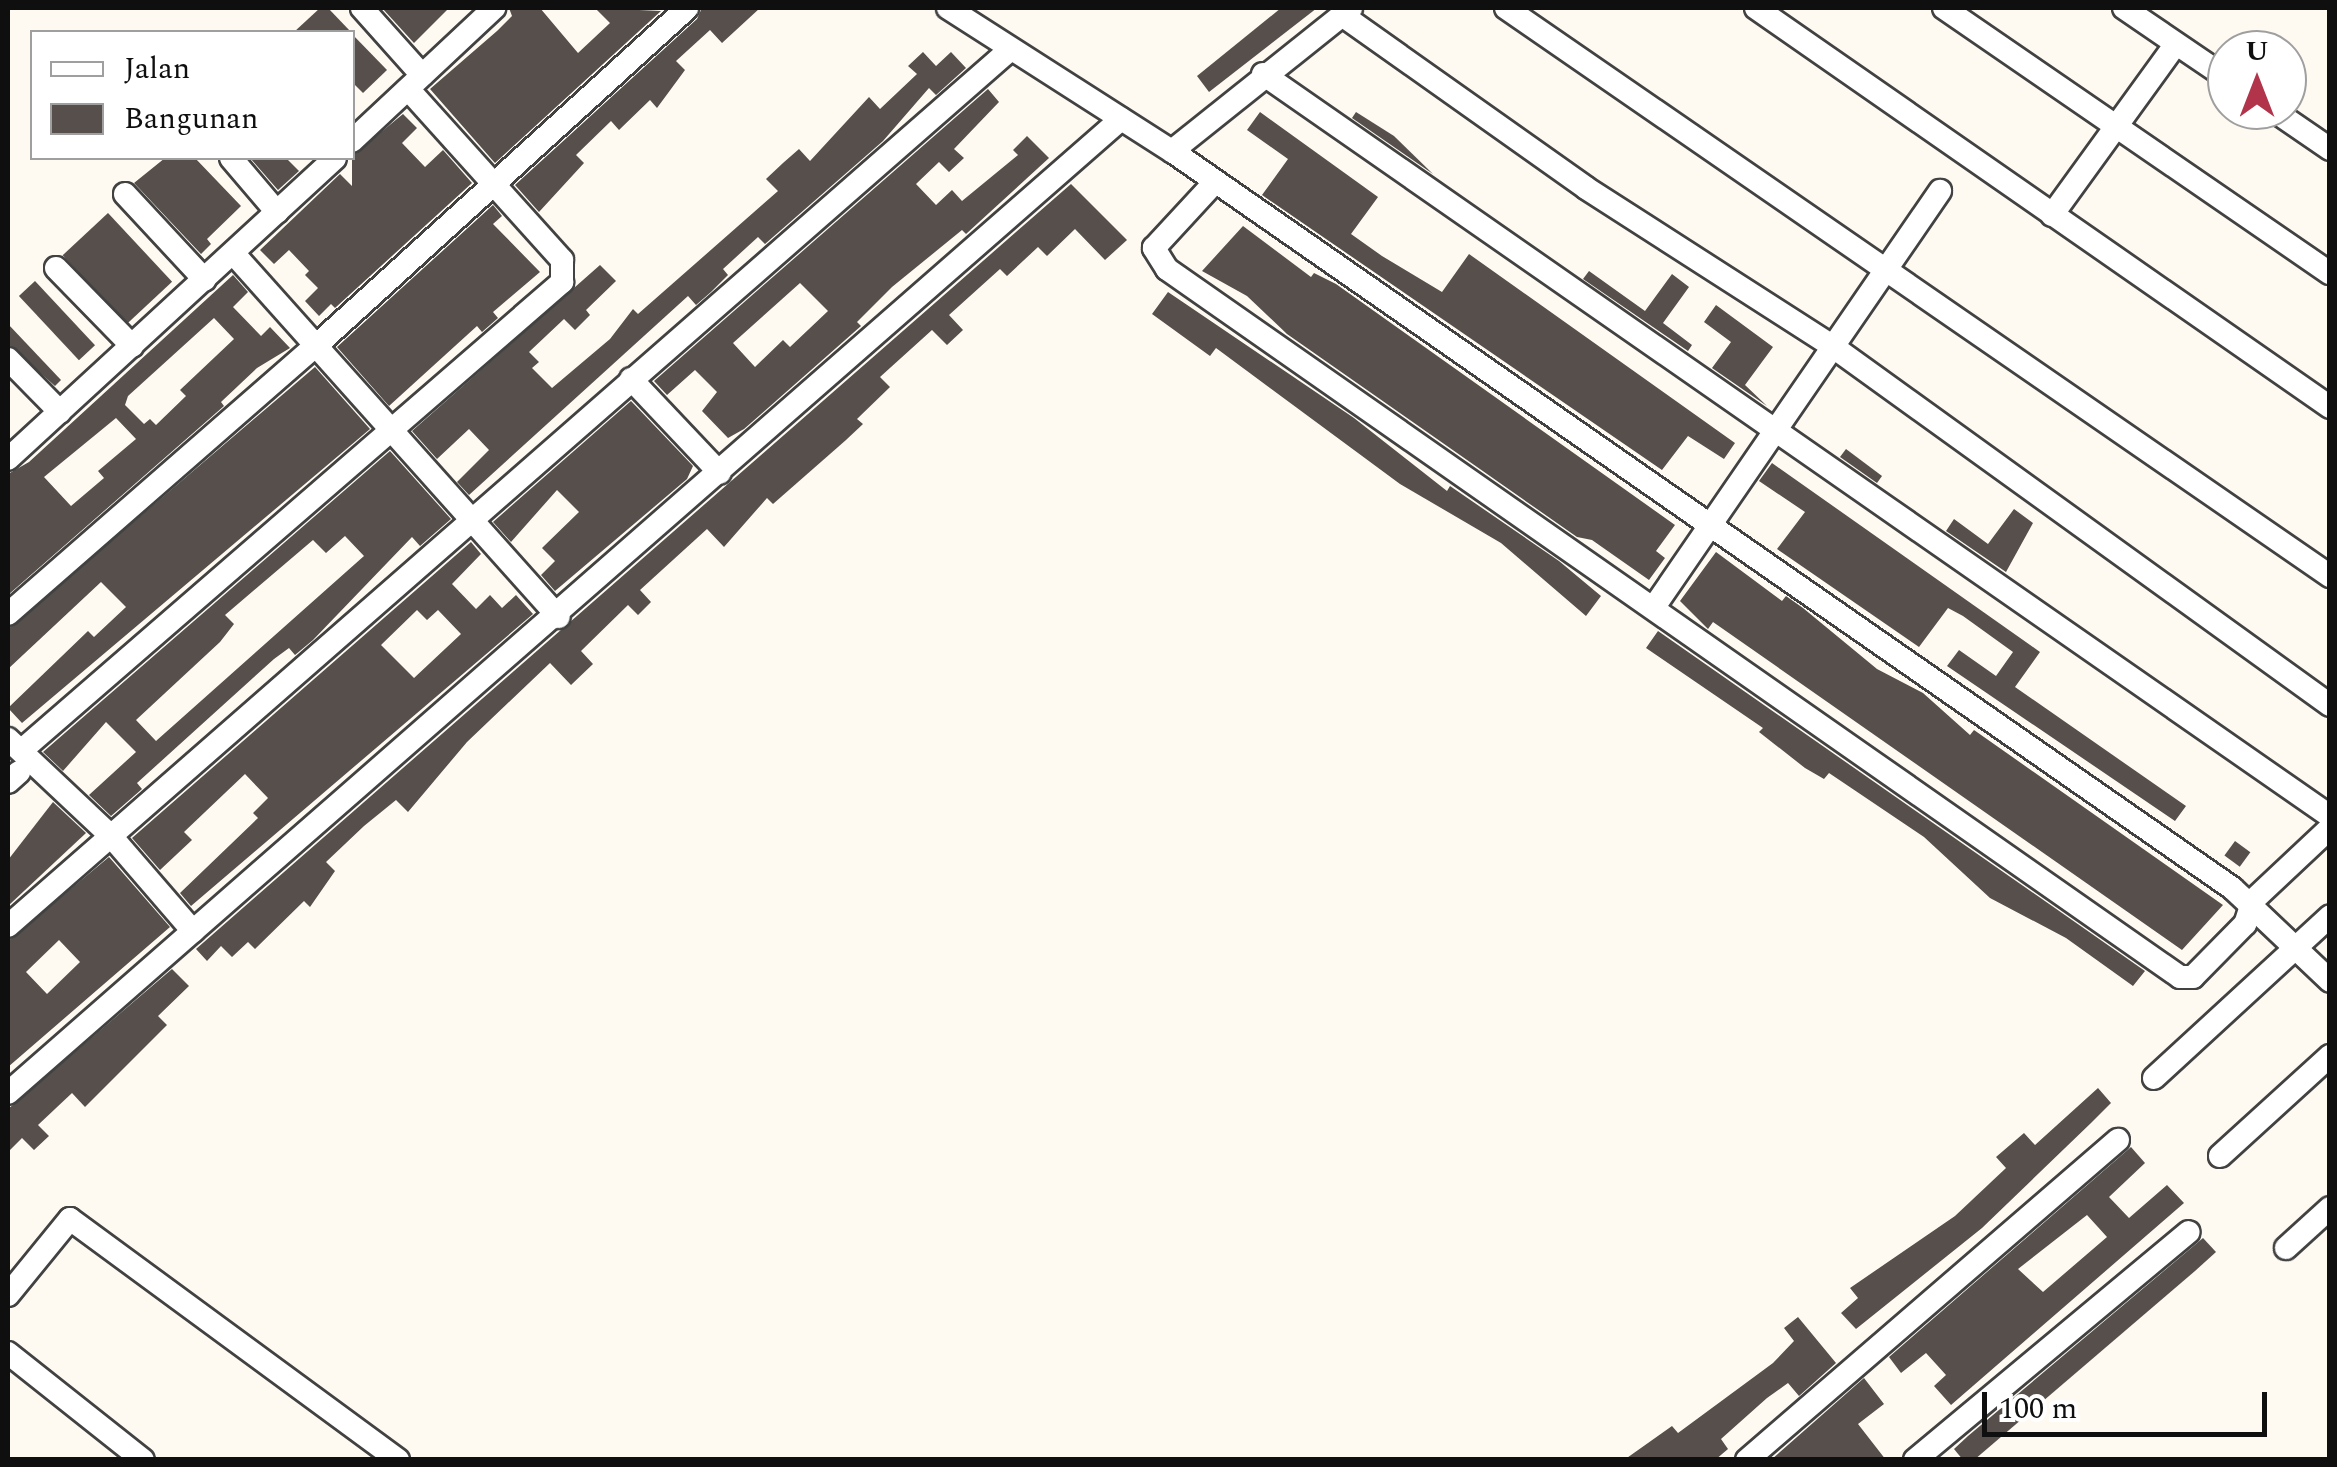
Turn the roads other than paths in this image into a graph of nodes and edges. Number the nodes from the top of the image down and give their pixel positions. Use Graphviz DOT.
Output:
graph roads {
  1 [pos="362,8"];
  2 [pos="494,8"];
  3 [pos="687,8"];
  4 [pos="951,8"];
  5 [pos="1506,8"];
  6 [pos="1756,8"];
  7 [pos="1944,8"];
  8 [pos="2124,8"];
  9 [pos="1346,11"];
  10 [pos="2176,44"];
  11 [pos="1011,49"];
  12 [pos="2207,65"];
  13 [pos="1263,74"];
  14 [pos="415,82"];
  15 [pos="1121,119"];
  16 [pos="2117,126"];
  17 [pos="2302,130"];
  18 [pos="355,138"];
  19 [pos="2330,150"];
  20 [pos="1172,151"];
  21 [pos="233,160"];
  22 [pos="333,160"];
  23 [pos="1215,182"];
  24 [pos="490,183"];
  25 [pos="1940,191"];
  26 [pos="125,194"];
  27 [pos="278,212"];
  28 [pos="2052,215"];
  29 [pos="234,254"];
  30 [pos="56,268"];
  31 [pos="1886,273"];
  32 [pos="2330,273"];
  33 [pos="205,280"];
  34 [pos="318,344"];
  35 [pos="132,346"];
  36 [pos="1832,346"];
  37 [pos="8,359"];
  38 [pos="631,379"];
  39 [pos="2330,407"];
  40 [pos="60,412"];
  41 [pos="391,427"];
  42 [pos="1773,432"];
  43 [pos="8,459"];
  44 [pos="720,473"];
  45 [pos="473,518"];
  46 [pos="1706,526"];
  47 [pos="2330,576"];
  48 [pos="1654,607"];
  49 [pos="8,614"];
  50 [pos="558,617"];
  51 [pos="2330,705"];
  52 [pos="14,761"];
  53 [pos="2330,816"];
  54 [pos="2330,828"];
  55 [pos="110,835"];
  56 [pos="2249,904"];
  57 [pos="2330,916"];
  58 [pos="8,926"];
  59 [pos="194,931"];
  60 [pos="2296,947"];
  61 [pos="2330,981"];
  62 [pos="2330,1056"];
  63 [pos="2154,1078"];
  64 [pos="8,1093"];
  65 [pos="2118,1140"];
  66 [pos="2220,1156"];
  67 [pos="2330,1208"];
  68 [pos="2188,1232"];
  69 [pos="2286,1248"];
  70 [pos="8,1295"];
  71 [pos="8,1353"];
  72 [pos="143,1460"];
  73 [pos="398,1460"];
  74 [pos="1746,1460"];
  75 [pos="1914,1460"];
  1 -- 14 [label="street"];
  2 -- 14 [label="street"];
  3 -- 24 [label="street"];
  4 -- 11 [label="street"];
  5 -- 31 [label="street"];
  6 -- 28 [label="street"];
  7 -- 16 [label="street"];
  8 -- 10 [label="street"];
  9 -- 13 [label="street"];
  9 -- 36 [label="street"];
  10 -- 12 [label="street"];
  10 -- 16 [label="street"];
  11 -- 15 [label="street"];
  11 -- 38 [label="street"];
  13 -- 20 [label="street"];
  13 -- 42 [label="street"];
  14 -- 18 [label="street"];
  14 -- 24 [label="street"];
  15 -- 20 [label="street"];
  15 -- 44 [label="street"];
  16 -- 28 [label="street"];
  16 -- 32 [label="street"];
  17 -- 19 [label="street"];
  20 -- 23 [label="street"];
  21 -- 27 [label="street"];
  22 -- 27 [label="street"];
  23 -- 46 [label="street"];
  23 -- 48 [label="street"];
  24 -- 34 [label="street"];
  24 -- 41 [label="street"];
  25 -- 31 [label="street"];
  26 -- 33 [label="street"];
  27 -- 29 [label="street"];
  28 -- 39 [label="street"];
  29 -- 33 [label="street"];
  29 -- 34 [label="street"];
  30 -- 35 [label="street"];
  31 -- 36 [label="street"];
  31 -- 47 [label="street"];
  33 -- 35 [label="street"];
  34 -- 41 [label="street"];
  34 -- 49 [label="street"];
  35 -- 40 [label="street"];
  36 -- 42 [label="street"];
  36 -- 51 [label="street"];
  37 -- 40 [label="street"];
  38 -- 44 [label="street"];
  38 -- 45 [label="street"];
  40 -- 43 [label="street"];
  41 -- 45 [label="street"];
  41 -- 52 [label="street"];
  42 -- 46 [label="street"];
  42 -- 53 [label="street"];
  44 -- 50 [label="street"];
  45 -- 50 [label="street"];
  45 -- 55 [label="street"];
  46 -- 48 [label="street"];
  46 -- 56 [label="street"];
  48 -- 56 [label="street"];
  50 -- 59 [label="street"];
  52 -- 55 [label="street"];
  54 -- 56 [label="street"];
  55 -- 58 [label="street"];
  55 -- 59 [label="street"];
  56 -- 60 [label="street"];
  57 -- 60 [label="street"];
  59 -- 64 [label="street"];
  60 -- 61 [label="street"];
  60 -- 63 [label="street"];
  62 -- 66 [label="street"];
  65 -- 74 [label="street"];
  67 -- 69 [label="street"];
  68 -- 75 [label="street"];
  70 -- 73 [label="street"];
  71 -- 72 [label="street"];
}
